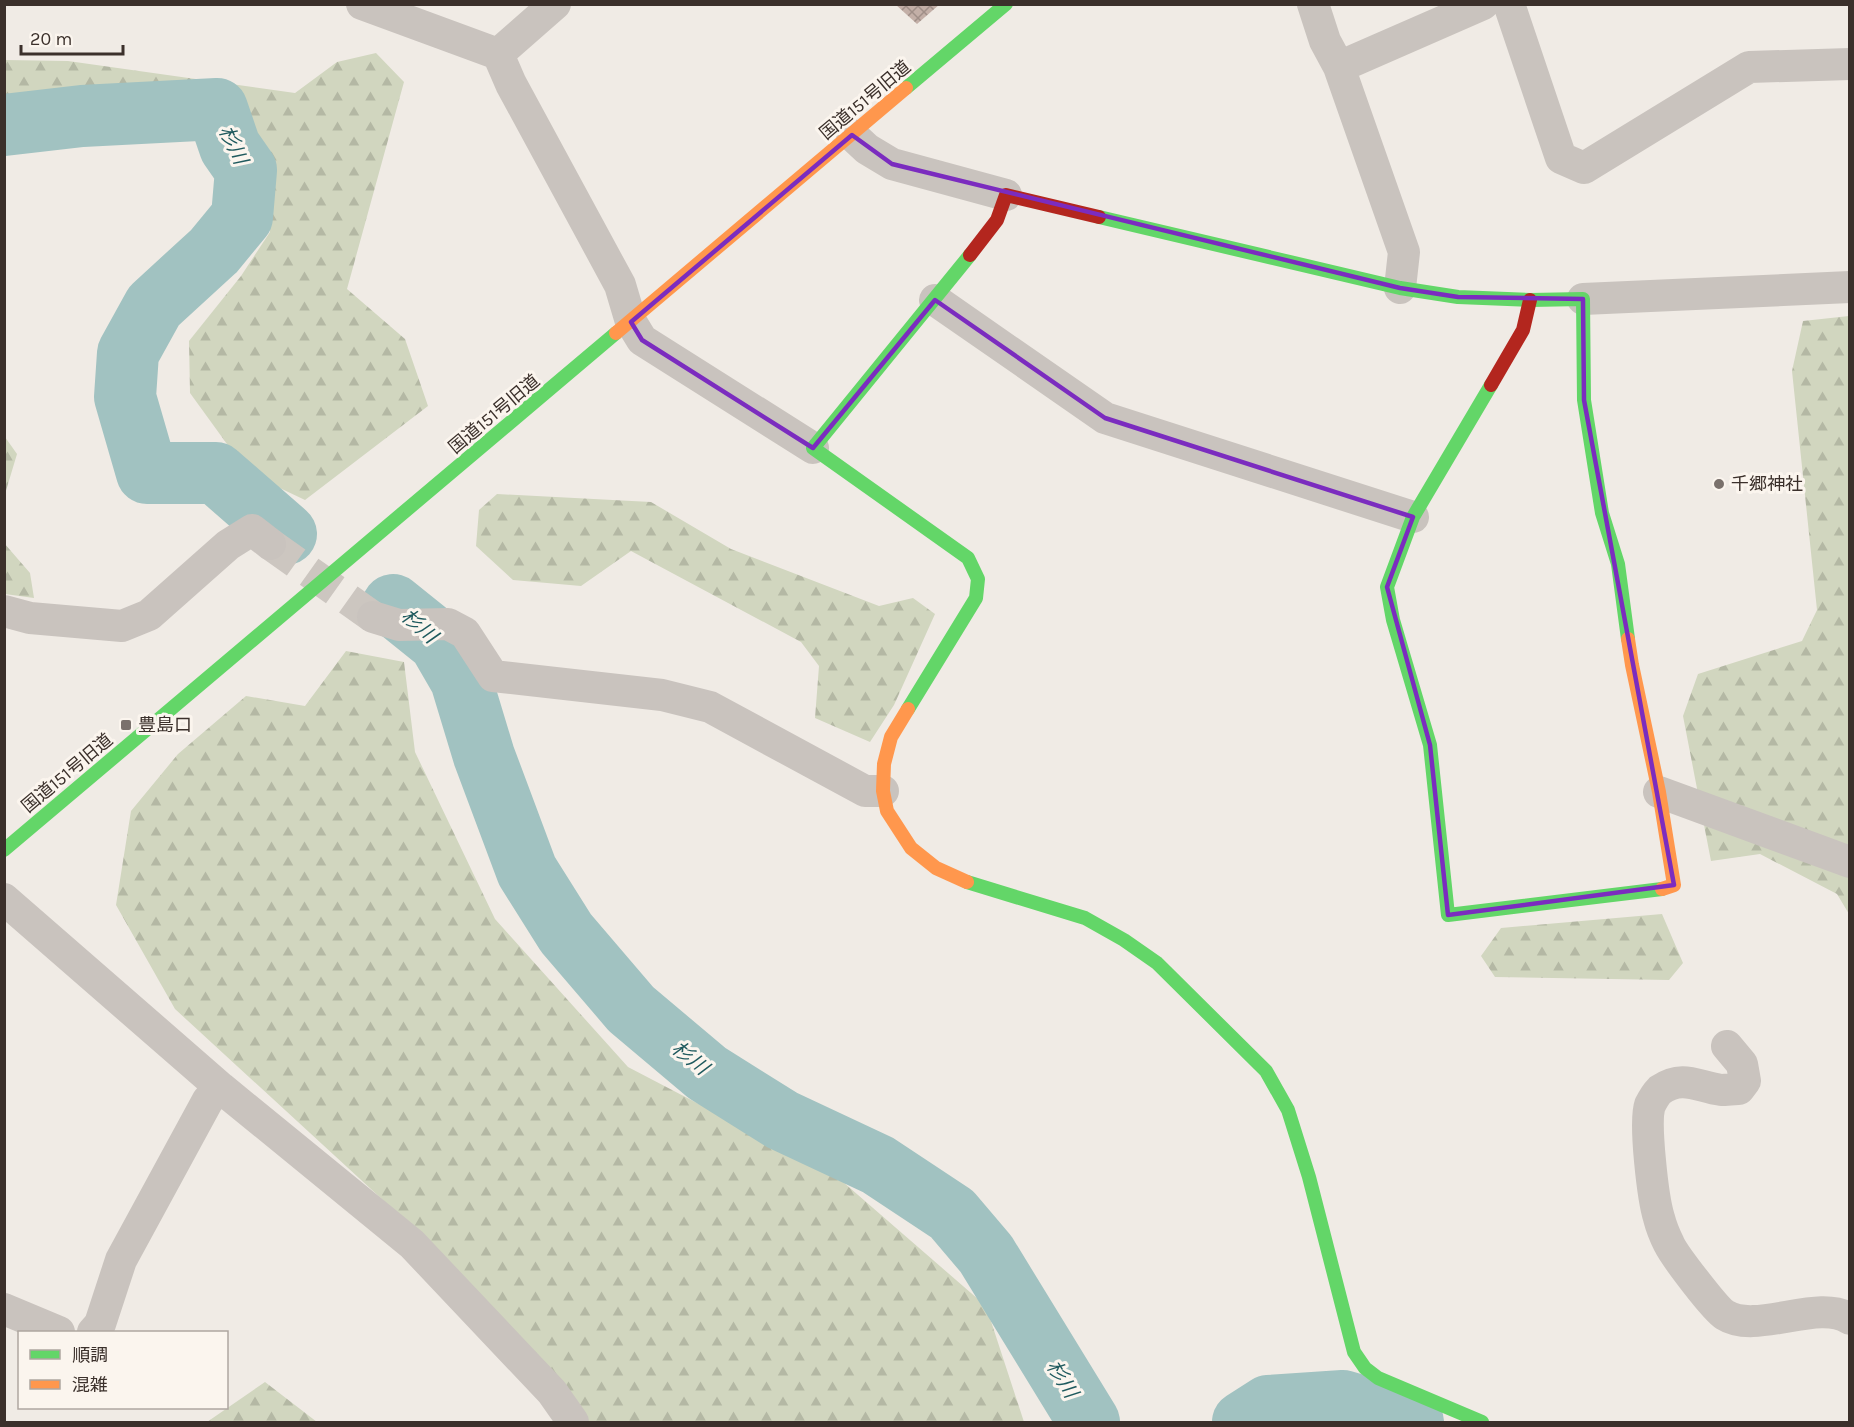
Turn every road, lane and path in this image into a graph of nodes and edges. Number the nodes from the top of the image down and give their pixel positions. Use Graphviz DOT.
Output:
graph roads {
  1 [pos="362,4"];
  2 [pos="555,4"];
  3 [pos="1006,4"];
  4 [pos="1313,4"];
  5 [pos="1483,4"];
  6 [pos="1509,4"];
  7 [pos="498,54"];
  8 [pos="1850,64"];
  9 [pos="1339,67"];
  10 [pos="852,135"];
  11 [pos="1006,195"];
  12 [pos="1850,287"];
  13 [pos="1400,288"];
  14 [pos="1583,299"];
  15 [pos="935,300"];
  16 [pos="1530,300"];
  17 [pos="631,322"];
  18 [pos="813,448"];
  19 [pos="1413,517"];
  20 [pos="270,544"];
  21 [pos="4,611"];
  22 [pos="386,621"];
  23 [pos="883,791"];
  24 [pos="1659,792"];
  25 [pos="4,850"];
  26 [pos="1850,862"];
  27 [pos="4,899"];
  28 [pos="1727,1046"];
  29 [pos="221,1088"];
  30 [pos="4,1309"];
  31 [pos="1850,1319"];
  32 [pos="57,1331"];
  33 [pos="94,1331"];
  34 [pos="573,1422"];
  35 [pos="1482,1422"];
  1 -- 7 [label="street"];
  2 -- 7 [label="street"];
  3 -- 10 [label="street, 国道151号旧道"];
  4 -- 9 [label="street"];
  5 -- 9 [label="street"];
  6 -- 8 [label="street"];
  7 -- 17 [label="street"];
  9 -- 13 [label="street"];
  10 -- 11 [label="street"];
  10 -- 17 [label="street, 国道151号旧道"];
  11 -- 13 [label="street"];
  11 -- 15 [label="street"];
  12 -- 14 [label="street"];
  13 -- 16 [label="street"];
  14 -- 16 [label="street"];
  14 -- 24 [label="street"];
  15 -- 18 [label="street"];
  15 -- 19 [label="street"];
  16 -- 19 [label="street"];
  17 -- 18 [label="street"];
  17 -- 25 [label="street, 国道151号旧道"];
  18 -- 23 [label="street"];
  19 -- 24 [label="street"];
  20 -- 21 [label="street"];
  22 -- 23 [label="street"];
  23 -- 35 [label="street"];
  24 -- 26 [label="street"];
  27 -- 29 [label="street"];
  28 -- 31 [label="street"];
  29 -- 33 [label="street"];
  29 -- 34 [label="street"];
  30 -- 32 [label="street"];
}
